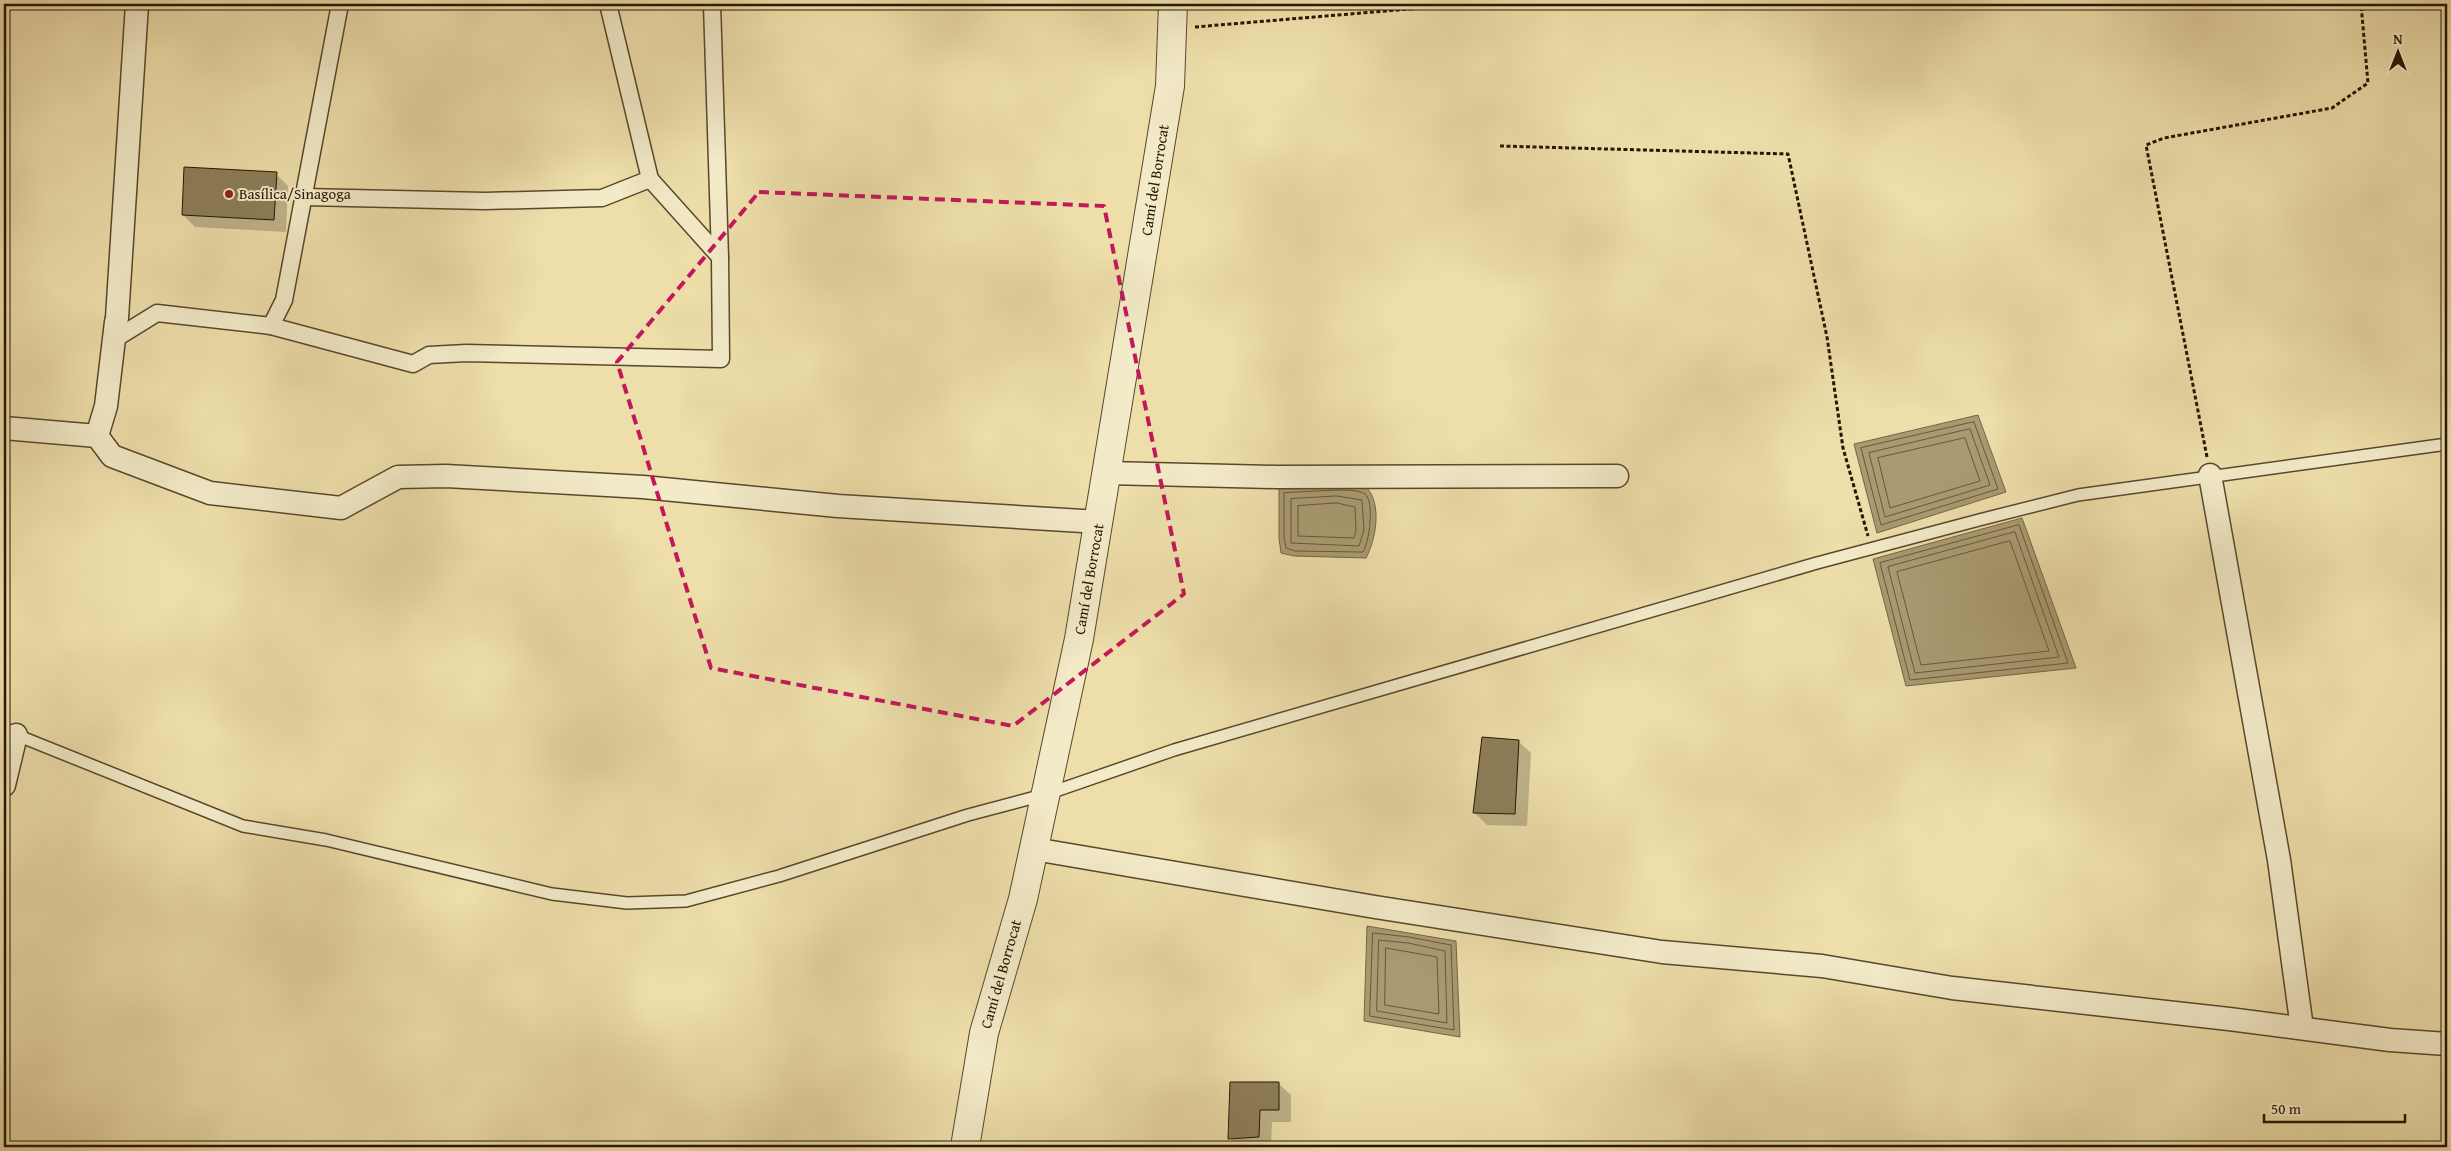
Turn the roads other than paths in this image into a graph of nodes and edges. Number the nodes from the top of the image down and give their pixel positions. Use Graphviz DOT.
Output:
graph roads {
  1 [pos="138,4"];
  2 [pos="340,4"];
  3 [pos="608,4"];
  4 [pos="712,4"];
  5 [pos="1172,16"];
  6 [pos="650,179"];
  7 [pos="304,197"];
  8 [pos="720,257"];
  9 [pos="116,326"];
  10 [pos="270,326"];
  11 [pos="4,428"];
  12 [pos="97,436"];
  13 [pos="2447,444"];
  14 [pos="1107,473"];
  15 [pos="2210,475"];
  16 [pos="1617,476"];
  17 [pos="1099,522"];
  18 [pos="10,732"];
  19 [pos="4,785"];
  20 [pos="1047,794"];
  21 [pos="1034,849"];
  22 [pos="2302,1028"];
  23 [pos="2447,1044"];
  24 [pos="965,1147"];
  1 -- 9 [label="street"];
  2 -- 7 [label="street"];
  3 -- 6 [label="street"];
  4 -- 8 [label="street"];
  5 -- 14 [label="street, Camí del Borrocat"];
  6 -- 7 [label="street"];
  6 -- 8 [label="street"];
  7 -- 10 [label="street"];
  8 -- 10 [label="street"];
  9 -- 10 [label="street"];
  9 -- 12 [label="street"];
  11 -- 12 [label="street"];
  12 -- 17 [label="street"];
  13 -- 15 [label="lane"];
  14 -- 16 [label="street"];
  14 -- 17 [label="street, Camí del Borrocat"];
  15 -- 20 [label="lane"];
  15 -- 22 [label="street"];
  17 -- 20 [label="street, Camí del Borrocat"];
  18 -- 19 [label="street"];
  18 -- 20 [label="lane"];
  20 -- 21 [label="street, Camí del Borrocat"];
  21 -- 22 [label="street"];
  21 -- 24 [label="street, Camí del Borrocat"];
  22 -- 23 [label="street"];
}
